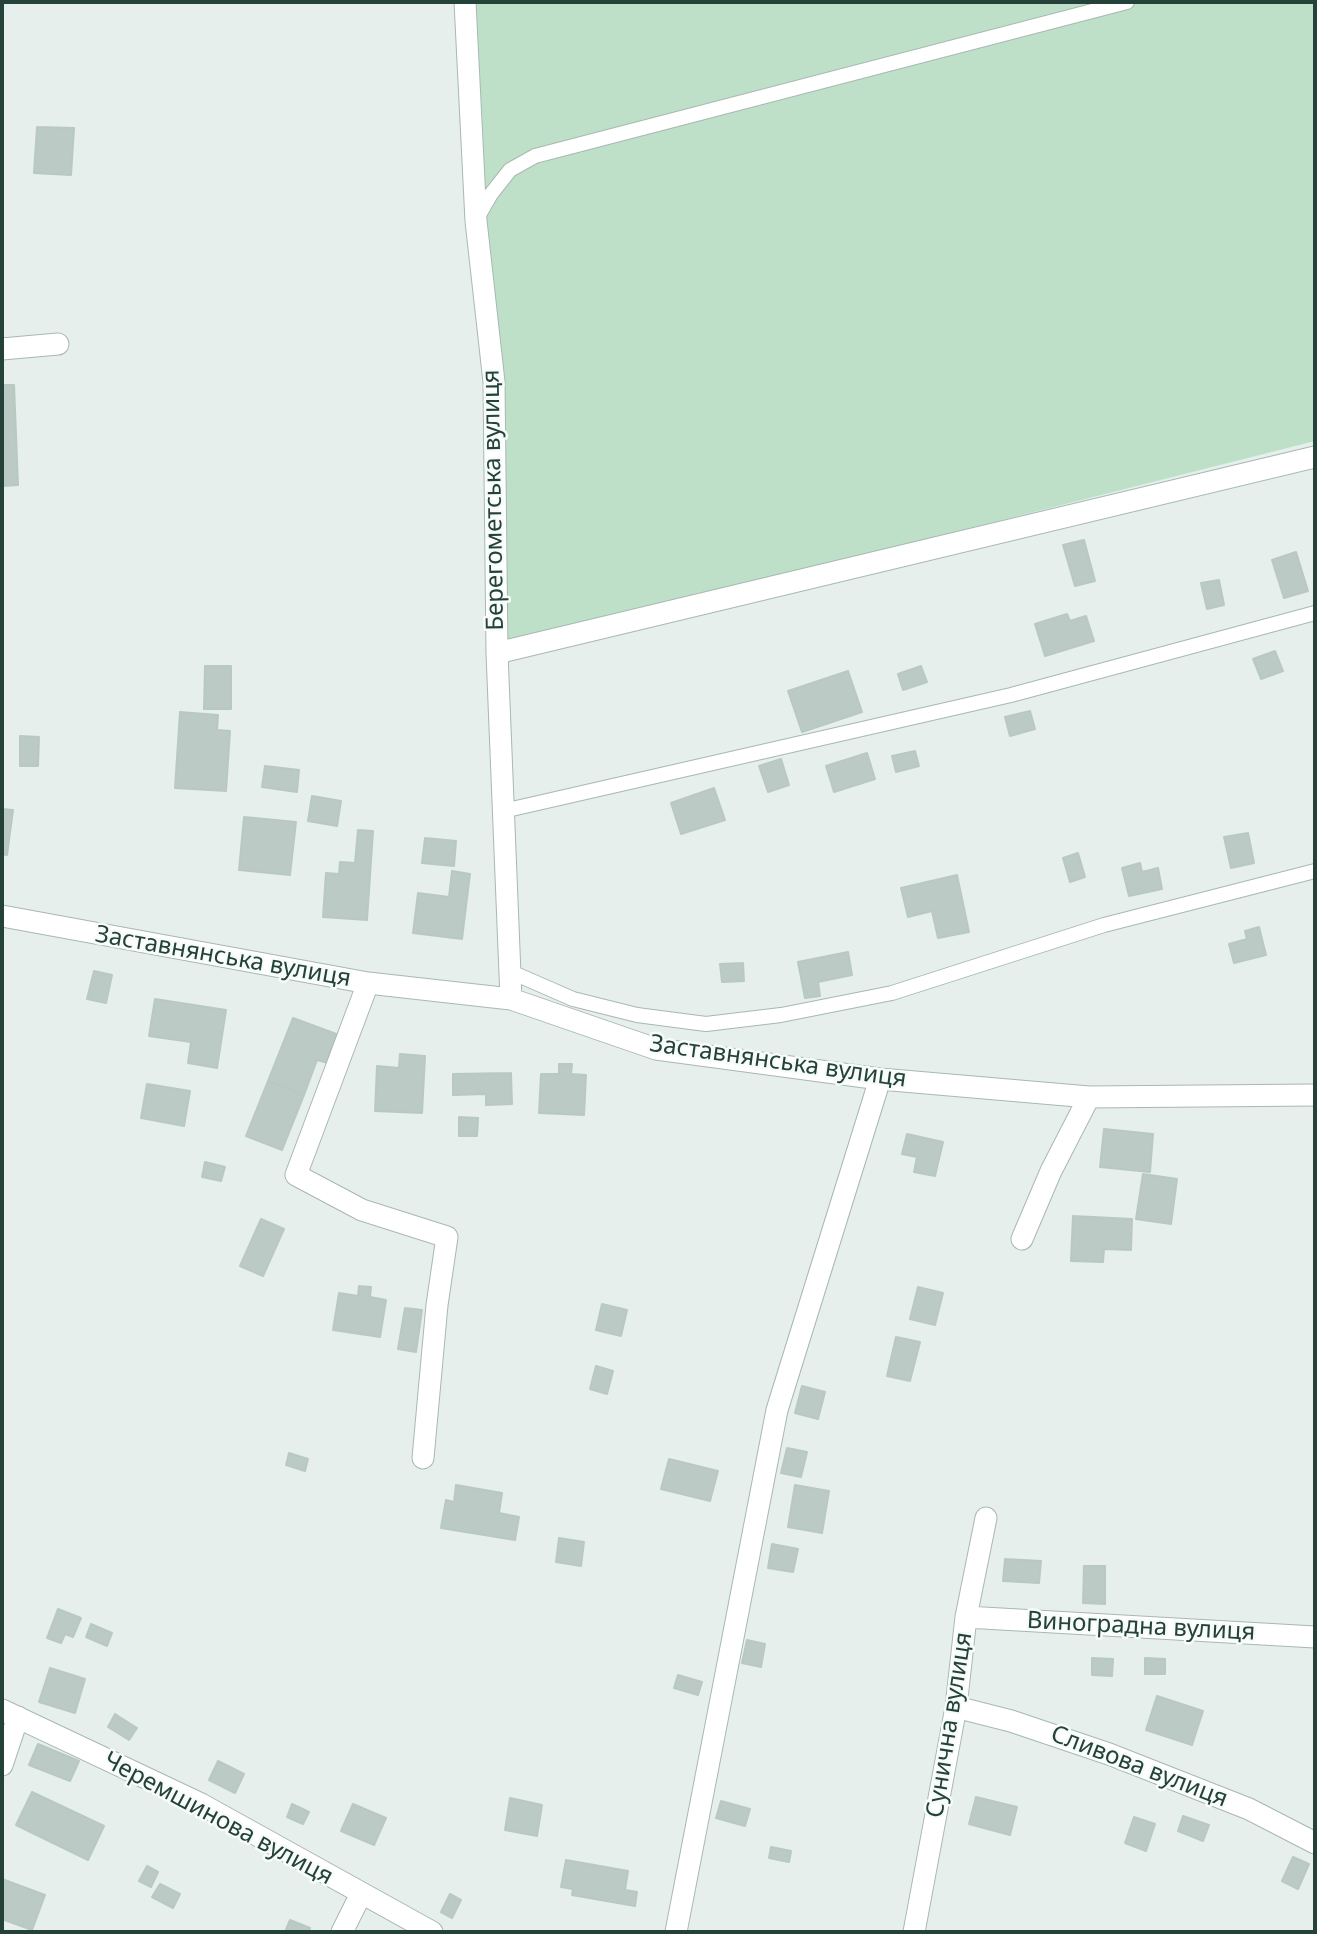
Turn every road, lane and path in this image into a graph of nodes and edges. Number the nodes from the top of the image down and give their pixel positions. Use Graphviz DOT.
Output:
graph roads {
  1 [pos="465,2"];
  2 [pos="1127,2"];
  3 [pos="476,221"];
  4 [pos="58,344"];
  5 [pos="2,349"];
  6 [pos="1315,457"];
  7 [pos="1315,612"];
  8 [pos="497,653"];
  9 [pos="503,811"];
  10 [pos="1315,871"];
  11 [pos="2,916"];
  12 [pos="511,972"];
  13 [pos="368,983"];
  14 [pos="511,999"];
  15 [pos="880,1079"];
  16 [pos="1315,1096"];
  17 [pos="1088,1097"];
  18 [pos="1022,1239"];
  19 [pos="423,1458"];
  20 [pos="986,1518"];
  21 [pos="966,1617"];
  22 [pos="1315,1637"];
  23 [pos="956,1707"];
  24 [pos="10,1714"];
  25 [pos="2,1765"];
  26 [pos="1315,1843"];
  27 [pos="361,1894"];
  28 [pos="342,1932"];
  29 [pos="432,1932"];
  30 [pos="676,1932"];
  31 [pos="914,1932"];
  1 -- 3 [label="street, Берегометська вулиця"];
  2 -- 3 [label="lane"];
  3 -- 8 [label="street, Берегометська вулиця"];
  4 -- 5 [label="street"];
  6 -- 8 [label="street"];
  7 -- 9 [label="lane"];
  8 -- 9 [label="street, Берегометська вулиця"];
  9 -- 12 [label="street, Берегометська вулиця"];
  10 -- 12 [label="lane"];
  11 -- 13 [label="street, Заставнянська вулиця"];
  12 -- 14 [label="street, Берегометська вулиця"];
  13 -- 14 [label="street, Заставнянська вулиця"];
  13 -- 19 [label="street"];
  14 -- 15 [label="street, Заставнянська вулиця"];
  15 -- 17 [label="street, Заставнянська вулиця"];
  15 -- 30 [label="street"];
  16 -- 17 [label="street, Заставнянська вулиця"];
  17 -- 18 [label="street"];
  20 -- 21 [label="street, Сунична вулиця"];
  21 -- 22 [label="street, Виноградна вулиця"];
  21 -- 23 [label="street, Сунична вулиця"];
  23 -- 26 [label="street, Сливова вулиця"];
  23 -- 31 [label="street, Сунична вулиця"];
  24 -- 25 [label="street"];
  24 -- 27 [label="street, Черемшинова вулиця"];
  27 -- 28 [label="street"];
  27 -- 29 [label="street, Черемшинова вулиця"];
}
